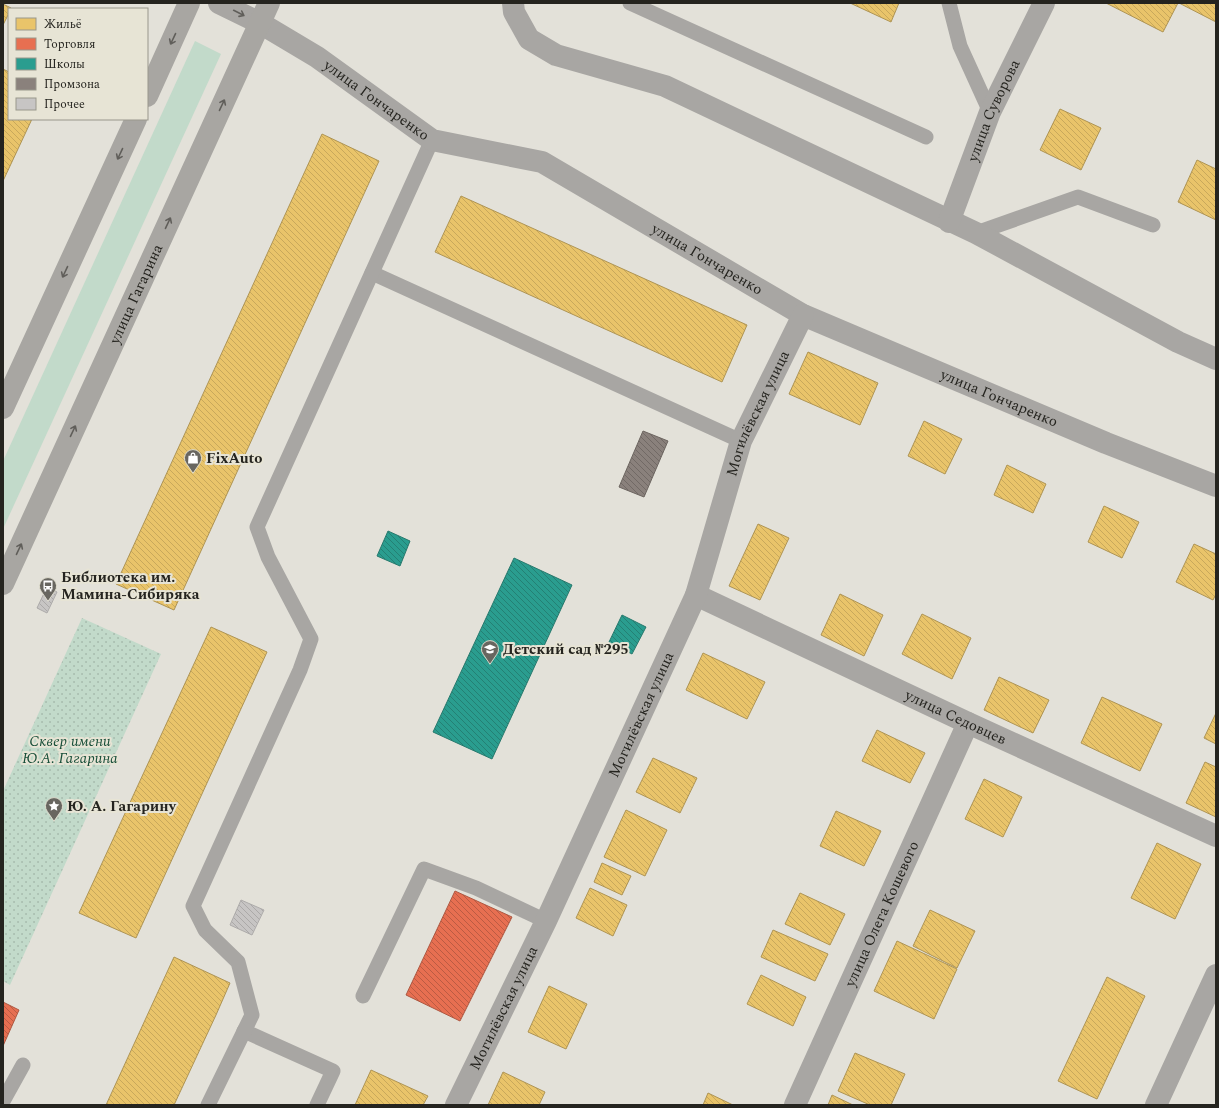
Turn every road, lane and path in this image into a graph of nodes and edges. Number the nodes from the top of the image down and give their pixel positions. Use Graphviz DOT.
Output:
graph roads {
  1 [pos="189,3"];
  2 [pos="219,3"];
  3 [pos="269,3"];
  4 [pos="513,3"];
  5 [pos="630,3"];
  6 [pos="949,3"];
  7 [pos="1044,3"];
  8 [pos="260,24"];
  9 [pos="148,94"];
  10 [pos="990,112"];
  11 [pos="136,120"];
  12 [pos="926,137"];
  13 [pos="432,140"];
  14 [pos="949,222"];
  15 [pos="1153,225"];
  16 [pos="976,233"];
  17 [pos="372,273"];
  18 [pos="803,315"];
  19 [pos="1216,359"];
  20 [pos="3,408"];
  21 [pos="741,441"];
  22 [pos="1216,486"];
  23 [pos="3,584"];
  24 [pos="696,596"];
  25 [pos="968,723"];
  26 [pos="1216,836"];
  27 [pos="546,921"];
  28 [pos="1216,975"];
  29 [pos="363,996"];
  30 [pos="244,1031"];
  31 [pos="23,1065"];
  32 [pos="3,1100"];
  33 [pos="208,1105"];
  34 [pos="317,1105"];
  35 [pos="456,1105"];
  36 [pos="795,1105"];
  37 [pos="1156,1105"];
  1 -- 9 [label="main road, one-way"];
  2 -- 8 [label="street, улица Гончаренко, one-way"];
  3 -- 8 [label="main road, улица Гагарина"];
  4 -- 14 [label="street"];
  5 -- 12 [label="lane"];
  6 -- 10 [label="lane"];
  7 -- 10 [label="street, улица Суворова"];
  8 -- 13 [label="street, улица Гончаренко"];
  23 -- 8 [label="main road, улица Гагарина, one-way"];
  10 -- 14 [label="street, улица Суворова"];
  11 -- 20 [label="main road, one-way"];
  13 -- 17 [label="lane"];
  13 -- 18 [label="street, улица Гончаренко"];
  14 -- 16 [label="street"];
  15 -- 16 [label="lane"];
  16 -- 19 [label="street"];
  17 -- 21 [label="lane"];
  17 -- 30 [label="lane"];
  18 -- 21 [label="street, Могилёвская улица"];
  18 -- 22 [label="street, улица Гончаренко"];
  21 -- 24 [label="street, Могилёвская улица"];
  24 -- 25 [label="street, улица Седовцев"];
  24 -- 27 [label="street, Могилёвская улица"];
  25 -- 26 [label="street, улица Седовцев"];
  25 -- 36 [label="street, улица Олега Кошевого"];
  27 -- 29 [label="lane"];
  27 -- 35 [label="street, Могилёвская улица"];
  28 -- 37 [label="street"];
  30 -- 33 [label="lane"];
  30 -- 34 [label="lane"];
  31 -- 32 [label="lane"];
}
